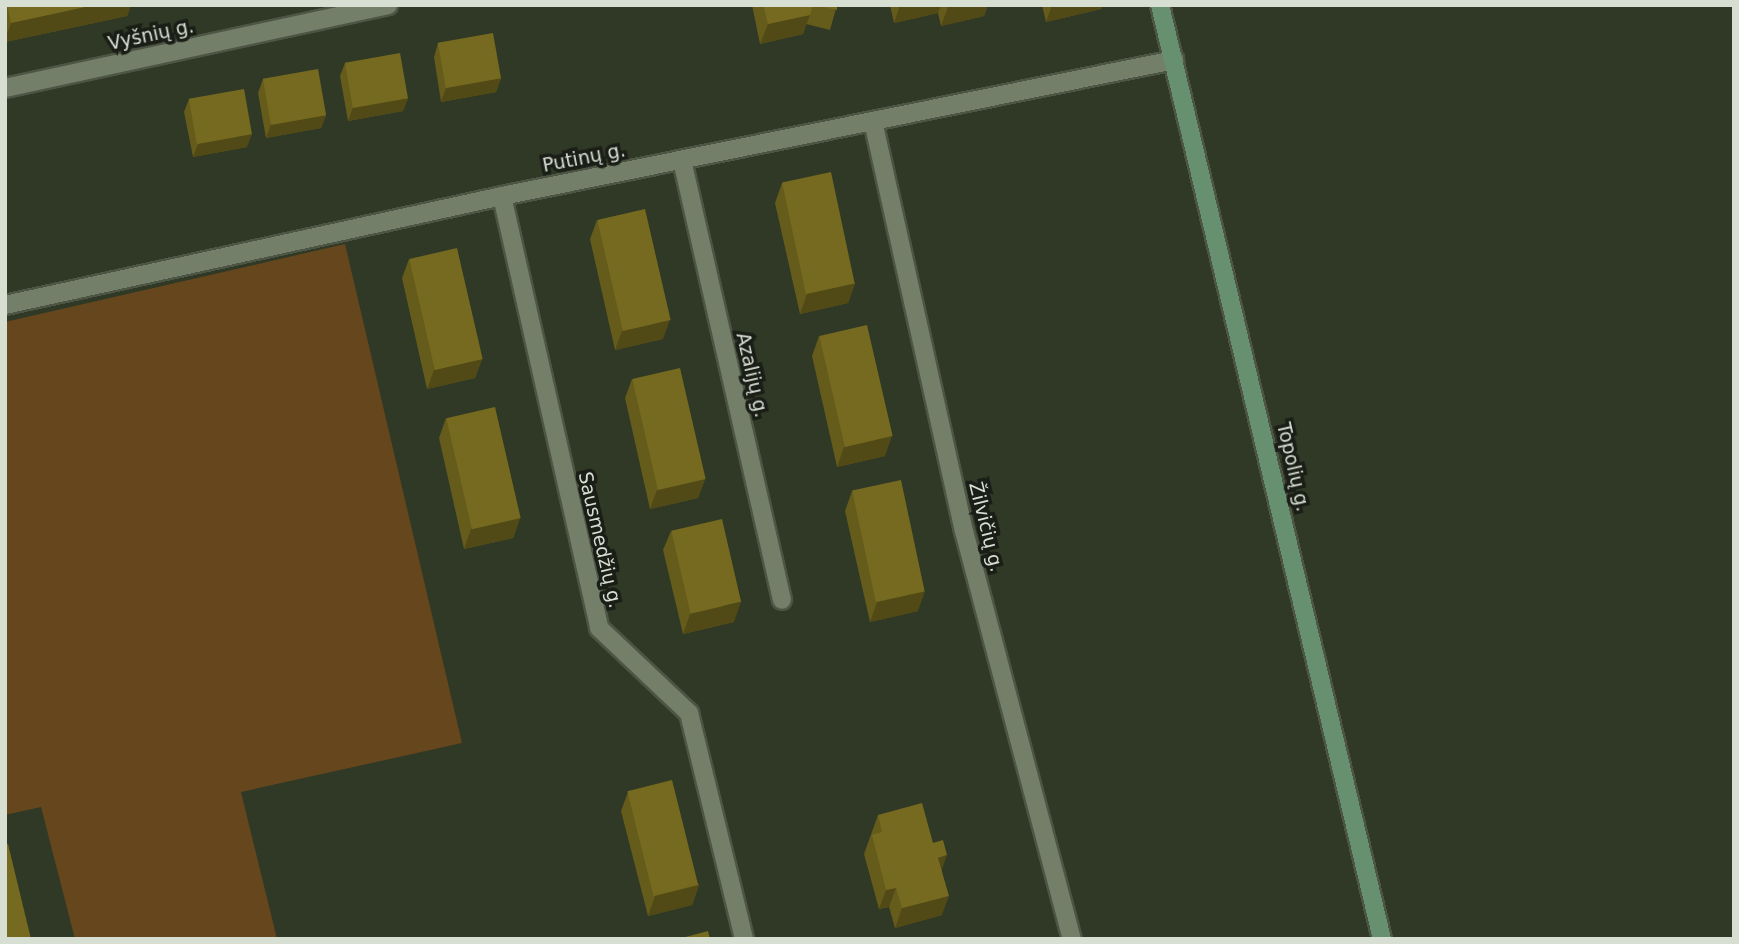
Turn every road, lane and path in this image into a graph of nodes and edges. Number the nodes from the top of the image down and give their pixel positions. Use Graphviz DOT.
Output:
graph roads {
  1 [pos="388,5"];
  2 [pos="1160,5"];
  3 [pos="1174,60"];
  4 [pos="5,88"];
  5 [pos="873,121"];
  6 [pos="682,160"];
  7 [pos="502,196"];
  8 [pos="5,305"];
  9 [pos="782,600"];
  10 [pos="744,939"];
  11 [pos="1072,939"];
  12 [pos="1382,939"];
  1 -- 4 [label="street, Vyšnių g."];
  2 -- 3 [label="street, Topolių g."];
  3 -- 5 [label="street, Putinų g."];
  3 -- 12 [label="street, Topolių g."];
  5 -- 6 [label="street, Putinų g."];
  5 -- 11 [label="street, Žilvičių g."];
  6 -- 7 [label="street, Putinų g."];
  6 -- 9 [label="street, Azalijų g."];
  7 -- 8 [label="street, Putinų g."];
  7 -- 10 [label="street, Sausmedžių g."];
}
